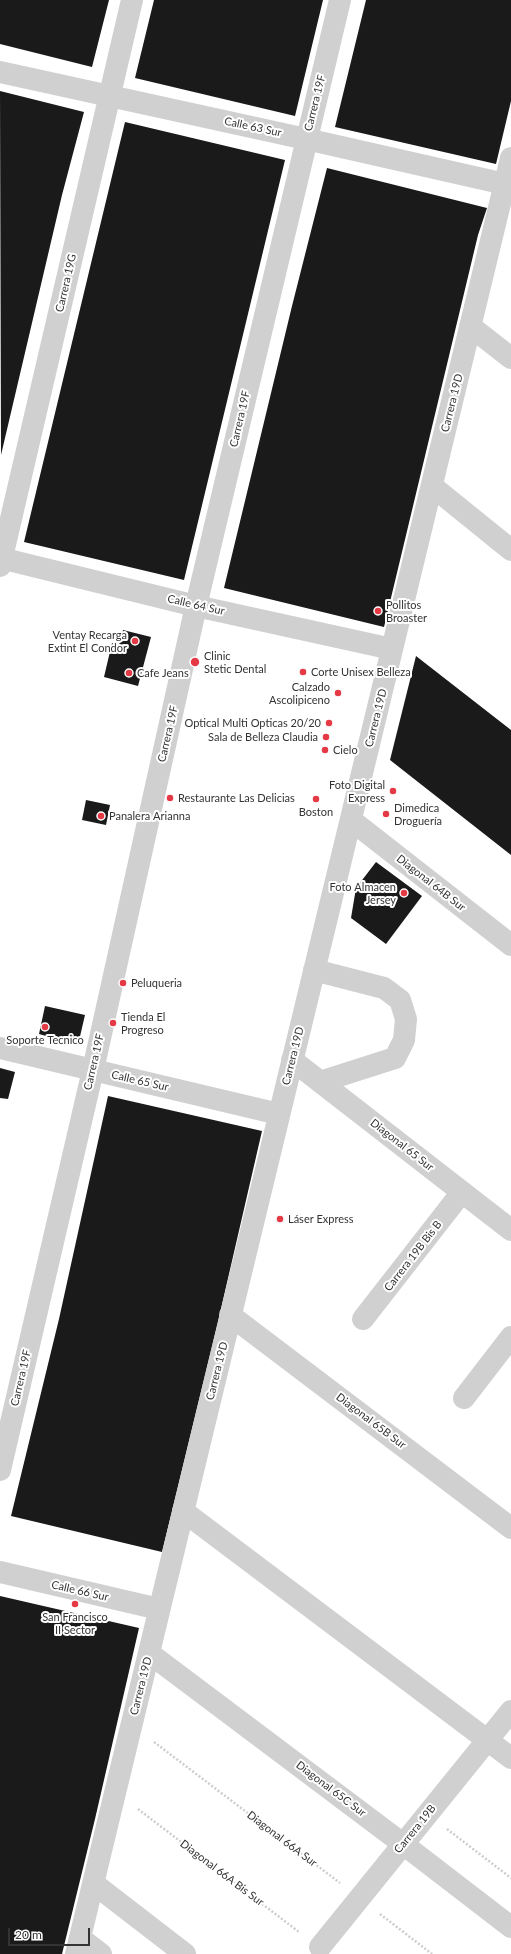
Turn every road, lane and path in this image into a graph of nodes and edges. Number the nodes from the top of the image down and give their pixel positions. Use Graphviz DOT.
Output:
graph roads {
  1 [pos="132,0"];
  2 [pos="340,0"];
  3 [pos="0,72"];
  4 [pos="109,95"];
  5 [pos="306,138"];
  6 [pos="511,158"];
  7 [pos="505,184"];
  8 [pos="470,326"];
  9 [pos="511,358"];
  10 [pos="432,486"];
  11 [pos="511,550"];
  12 [pos="1,561"];
  13 [pos="196,606"];
  14 [pos="392,649"];
  15 [pos="351,820"];
  16 [pos="511,946"];
  17 [pos="314,970"];
  18 [pos="0,1048"];
  19 [pos="292,1060"];
  20 [pos="93,1070"];
  21 [pos="320,1082"];
  22 [pos="279,1114"];
  23 [pos="462,1192"];
  24 [pos="511,1230"];
  25 [pos="230,1315"];
  26 [pos="363,1319"];
  27 [pos="511,1337"];
  28 [pos="464,1398"];
  29 [pos="0,1470"];
  30 [pos="183,1511"];
  31 [pos="511,1528"];
  32 [pos="0,1572"];
  33 [pos="159,1609"];
  34 [pos="149,1653"];
  35 [pos="511,1711"];
  36 [pos="131,1725"];
  37 [pos="488,1740"];
  38 [pos="511,1758"];
  39 [pos="115,1792"];
  40 [pos="428,1814"];
  41 [pos="403,1844"];
  42 [pos="511,1878"];
  43 [pos="93,1883"];
  44 [pos="360,1898"];
  45 [pos="511,1927"];
  46 [pos="78,1946"];
  47 [pos="320,1947"];
  48 [pos="101,1954"];
  49 [pos="185,1954"];
  50 [pos="432,1954"];
  1 -- 4 [label="street, Carrera 19G"];
  2 -- 5 [label="street, Carrera 19F"];
  3 -- 4 [label="street, Calle 63 Sur"];
  4 -- 5 [label="street, Calle 63 Sur"];
  4 -- 12 [label="street, Carrera 19G"];
  5 -- 7 [label="street, Calle 63 Sur"];
  5 -- 13 [label="street, Carrera 19F"];
  6 -- 7 [label="street, Carrera 19D"];
  7 -- 8 [label="street, Carrera 19D"];
  8 -- 9 [label="street"];
  8 -- 10 [label="street, Carrera 19D"];
  10 -- 11 [label="street"];
  10 -- 14 [label="street, Carrera 19D"];
  12 -- 13 [label="street, Calle 64 Sur"];
  13 -- 14 [label="street, Calle 64 Sur"];
  13 -- 20 [label="street, Carrera 19F"];
  14 -- 15 [label="street, Carrera 19D"];
  15 -- 16 [label="street, Diagonal 64B Sur"];
  15 -- 17 [label="street, Carrera 19D"];
  17 -- 19 [label="street, Carrera 19D"];
  17 -- 21 [label="street"];
  18 -- 20 [label="street, Calle 65 Sur"];
  19 -- 21 [label="street, Diagonal 65 Sur"];
  19 -- 22 [label="street, Carrera 19D"];
  20 -- 22 [label="street, Calle 65 Sur"];
  20 -- 29 [label="street, Carrera 19F"];
  21 -- 23 [label="street, Diagonal 65 Sur"];
  22 -- 25 [label="street, Carrera 19D"];
  23 -- 24 [label="street, Diagonal 65 Sur"];
  23 -- 26 [label="street, Carrera 19B Bis B"];
  25 -- 30 [label="street, Carrera 19D"];
  25 -- 31 [label="street, Diagonal 65B Sur"];
  27 -- 28 [label="street"];
  30 -- 33 [label="street, Carrera 19D"];
  30 -- 37 [label="street"];
  32 -- 33 [label="street, Calle 66 Sur"];
  33 -- 34 [label="street, Carrera 19D"];
  34 -- 36 [label="street, Carrera 19D"];
  34 -- 41 [label="street, Diagonal 65C Sur"];
  35 -- 37 [label="street, Carrera 19B"];
  36 -- 39 [label="street, Carrera 19D"];
  36 -- 44 [label="path, Diagonal 66A Sur"];
  37 -- 38 [label="street"];
  37 -- 40 [label="street, Carrera 19B"];
  39 -- 43 [label="street, Carrera 19D"];
  39 -- 47 [label="path, Diagonal 66A Bis Sur"];
  40 -- 41 [label="street, Carrera 19B"];
  40 -- 42 [label="path"];
  41 -- 44 [label="street, Carrera 19B"];
  41 -- 45 [label="street, Diagonal 65C Sur"];
  43 -- 46 [label="street, Carrera 19D"];
  43 -- 49 [label="street"];
  44 -- 47 [label="street, Carrera 19B"];
  44 -- 50 [label="path, Diagonal 66A Sur"];
  46 -- 48 [label="street"];
}
